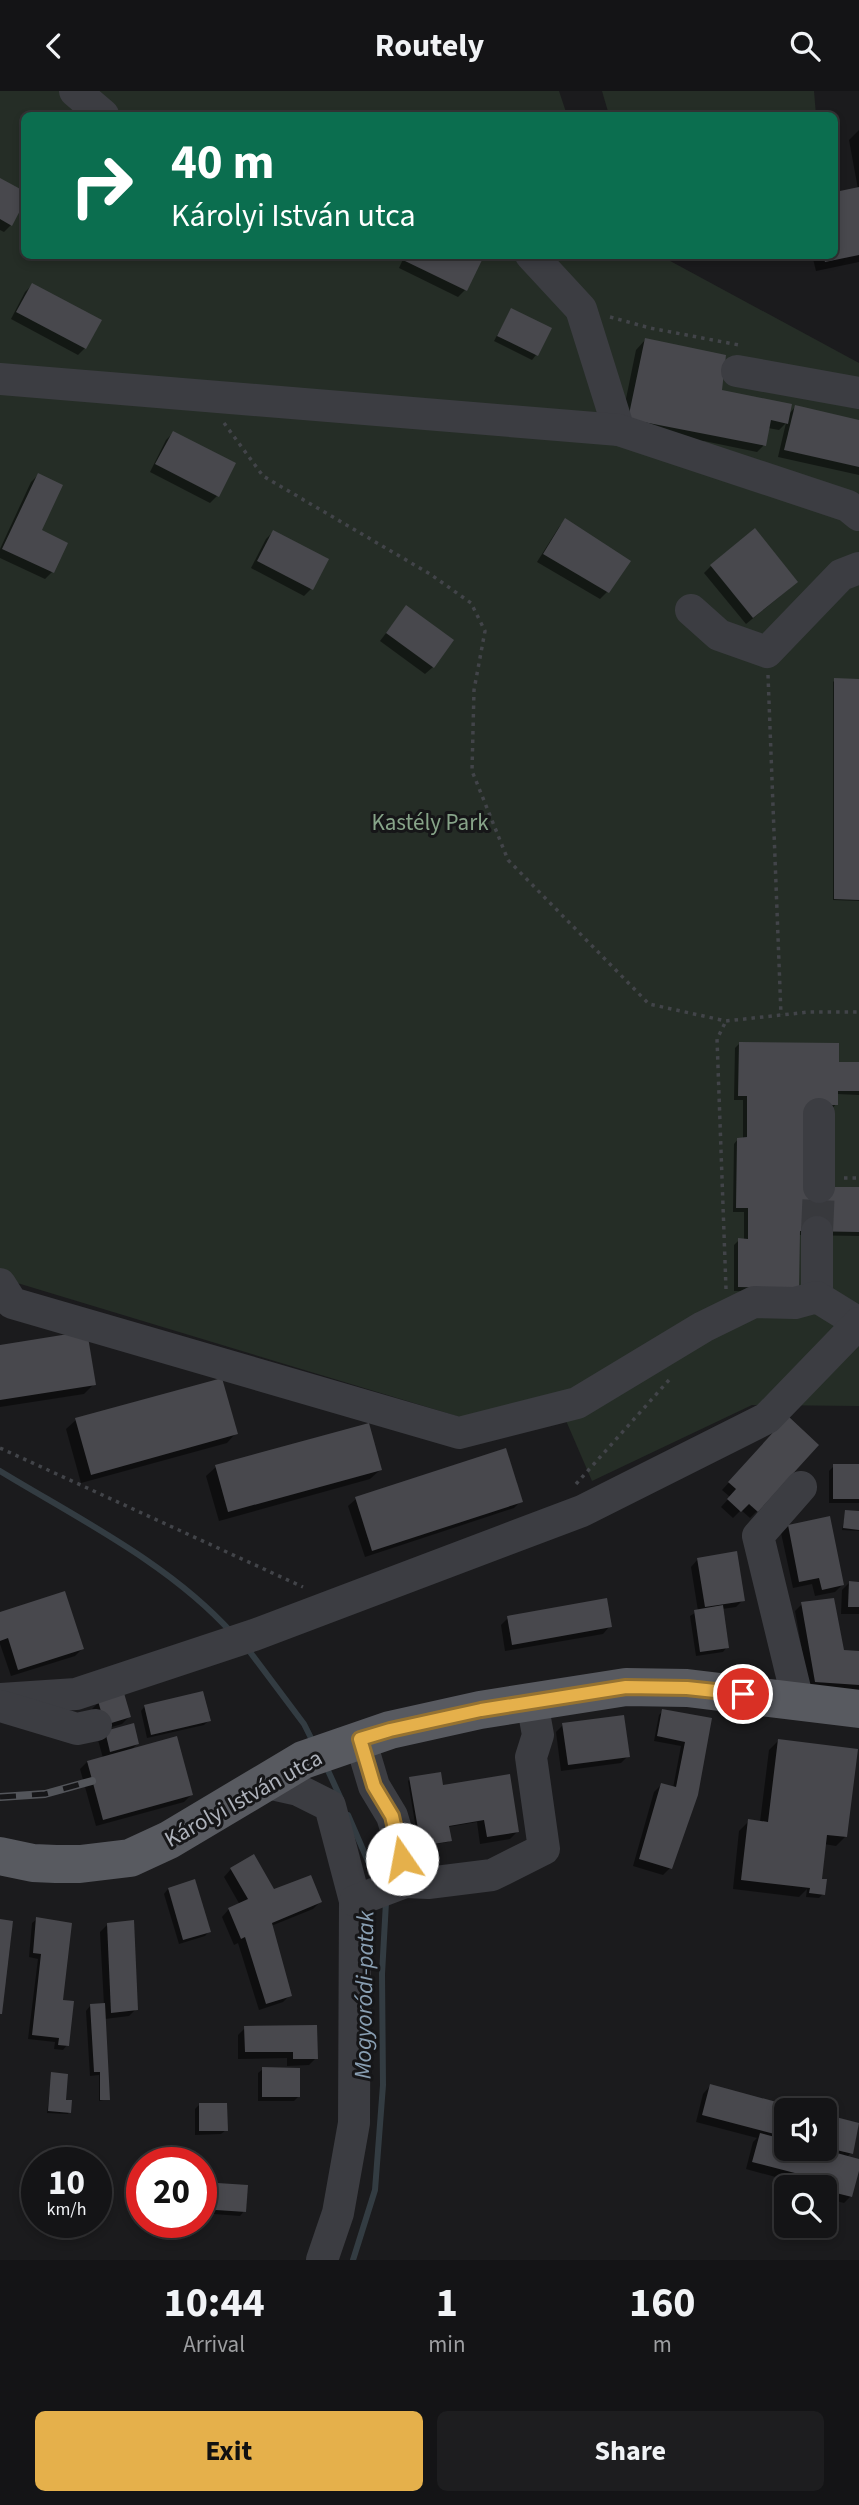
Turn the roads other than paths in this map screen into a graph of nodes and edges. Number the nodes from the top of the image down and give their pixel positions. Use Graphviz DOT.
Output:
graph roads {
  1 [pos="75,91"];
  2 [pos="100,112"];
  3 [pos="535,259"];
  4 [pos="737,372"];
  5 [pos="0,379"];
  6 [pos="859,393"];
  7 [pos="619,430"];
  8 [pos="859,515"];
  9 [pos="859,568"];
  10 [pos="691,610"];
  11 [pos="819,1114"];
  12 [pos="818,1187"];
  13 [pos="817,1232"];
  14 [pos="0,1284"];
  15 [pos="817,1297"];
  16 [pos="859,1323"];
  17 [pos="801,1487"];
  18 [pos="0,1699"];
  19 [pos="798,1701"];
  20 [pos="532,1702"];
  21 [pos="0,1705"];
  22 [pos="859,1709"];
  23 [pos="96,1725"];
  24 [pos="333,1749"];
  25 [pos="262,1782"];
  26 [pos="349,1798"];
  27 [pos="0,1856"];
  28 [pos="380,1891"];
  29 [pos="322,2260"];
  1 -- 2 [label="street"];
  3 -- 7 [label="street"];
  4 -- 6 [label="street"];
  5 -- 7 [label="street"];
  7 -- 8 [label="street"];
  9 -- 10 [label="street"];
  11 -- 12 [label="street"];
  13 -- 15 [label="street"];
  14 -- 15 [label="street"];
  15 -- 16 [label="street"];
  16 -- 18 [label="street"];
  17 -- 19 [label="street"];
  19 -- 20 [label="main road, Károlyi István utca"];
  19 -- 22 [label="main road, Károlyi István utca"];
  20 -- 24 [label="main road, Károlyi István utca"];
  20 -- 28 [label="street"];
  21 -- 23 [label="street"];
  24 -- 25 [label="main road, Károlyi István utca"];
  24 -- 26 [label="street"];
  25 -- 26 [label="street"];
  25 -- 27 [label="main road, Károlyi István utca"];
  26 -- 28 [label="street"];
  26 -- 28 [label="street"];
  28 -- 29 [label="street"];
}
